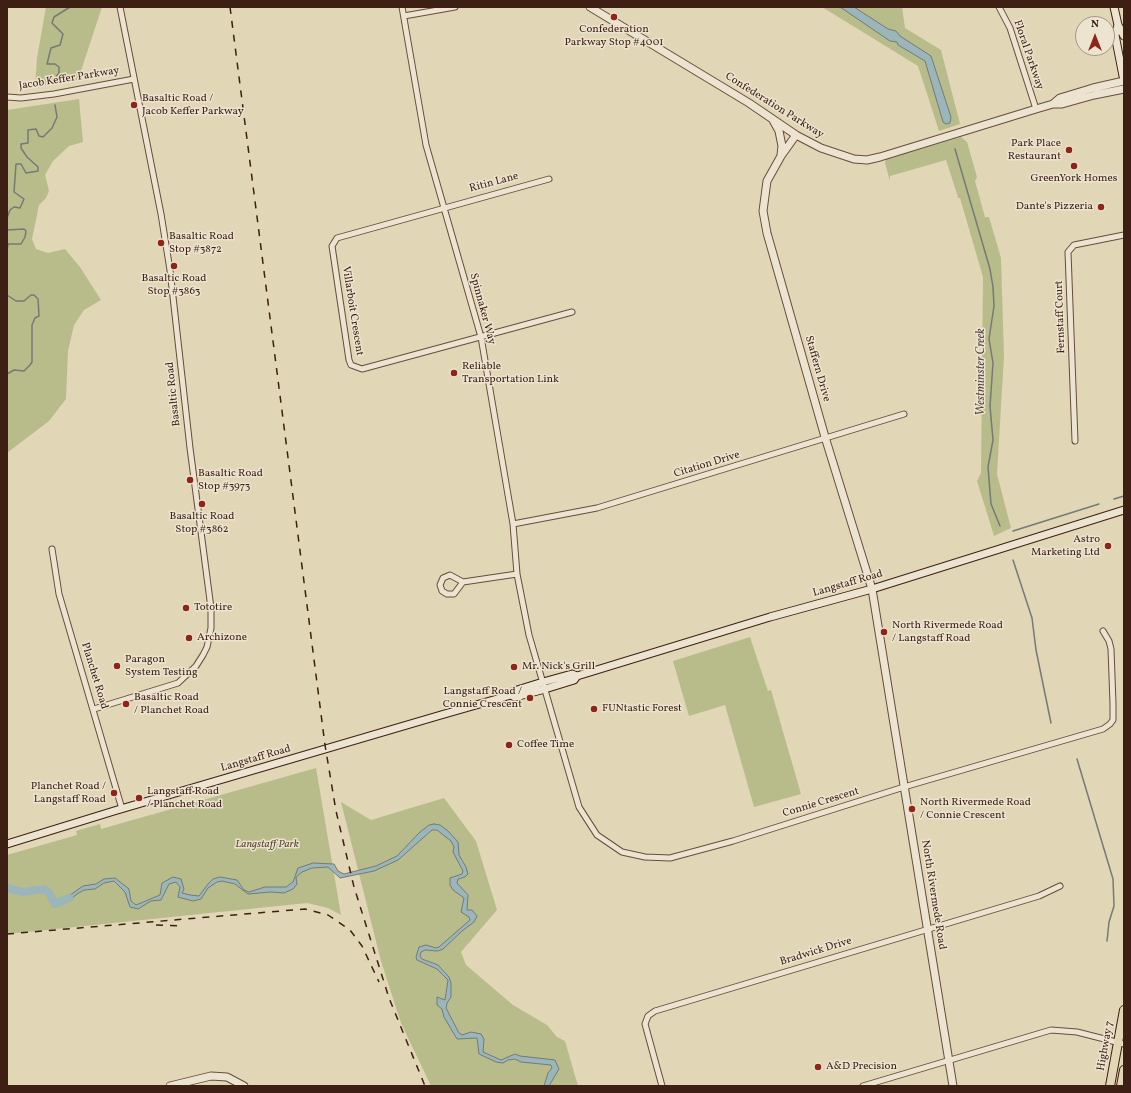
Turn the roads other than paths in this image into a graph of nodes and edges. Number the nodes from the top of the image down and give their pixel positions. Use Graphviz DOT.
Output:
graph roads {
  1 [pos="120,7"];
  2 [pos="402,7"];
  3 [pos="455,7"];
  4 [pos="590,7"];
  5 [pos="999,7"];
  6 [pos="1114,7"];
  7 [pos="404,16"];
  8 [pos="1118,25"];
  9 [pos="1124,36"];
  10 [pos="134,79"];
  11 [pos="1124,81"];
  12 [pos="1124,89"];
  13 [pos="7,97"];
  14 [pos="1052,104"];
  15 [pos="1036,110"];
  16 [pos="773,120"];
  17 [pos="796,135"];
  18 [pos="781,156"];
  19 [pos="549,179"];
  20 [pos="443,207"];
  21 [pos="1124,235"];
  22 [pos="572,312"];
  23 [pos="481,337"];
  24 [pos="904,414"];
  25 [pos="825,437"];
  26 [pos="1075,441"];
  27 [pos="1124,510"];
  28 [pos="513,524"];
  29 [pos="52,549"];
  30 [pos="517,574"];
  31 [pos="463,582"];
  32 [pos="872,589"];
  33 [pos="1103,631"];
  34 [pos="544,685"];
  35 [pos="94,709"];
  36 [pos="904,787"];
  37 [pos="122,809"];
  38 [pos="7,844"];
  39 [pos="1060,886"];
  40 [pos="928,929"];
  41 [pos="1124,1010"];
  42 [pos="1121,1043"];
  43 [pos="949,1060"];
  44 [pos="1124,1070"];
  45 [pos="170,1086"];
  46 [pos="244,1086"];
  47 [pos="662,1086"];
  48 [pos="863,1086"];
  49 [pos="953,1086"];
  50 [pos="1110,1086"];
  51 [pos="1121,1086"];
  1 -- 10 [label="street, Basaltic Road"];
  2 -- 7 [label="street, Spinnaker Way"];
  3 -- 7 [label="street"];
  4 -- 16 [label="street, Confederation Parkway"];
  5 -- 15 [label="street, Floral Parkway"];
  6 -- 8 [label="street"];
  7 -- 20 [label="street, Spinnaker Way"];
  8 -- 9 [label="street"];
  8 -- 11 [label="street"];
  10 -- 13 [label="street, Jacob Keffer Parkway"];
  10 -- 35 [label="street, Basaltic Road"];
  11 -- 14 [label="street, Confederation Parkway"];
  12 -- 14 [label="street, Confederation Parkway"];
  14 -- 15 [label="street, Confederation Parkway"];
  15 -- 17 [label="street, Confederation Parkway"];
  16 -- 17 [label="street, Confederation Parkway"];
  16 -- 18 [label="street"];
  17 -- 18 [label="street, Staffern Drive"];
  18 -- 25 [label="street, Staffern Drive"];
  19 -- 20 [label="street, Ritin Lane"];
  20 -- 23 [label="street, Spinnaker Way"];
  20 -- 23 [label="street, Villarboit Crescent"];
  21 -- 26 [label="street, Fernstaff Court"];
  22 -- 23 [label="street"];
  23 -- 28 [label="street, Spinnaker Way"];
  24 -- 25 [label="street, Citation Drive"];
  25 -- 28 [label="street, Citation Drive"];
  25 -- 32 [label="street, Staffern Drive"];
  27 -- 32 [label="street, Langstaff Road"];
  28 -- 30 [label="street, Spinnaker Way"];
  29 -- 35 [label="street, Planchet Road"];
  30 -- 31 [label="street"];
  30 -- 34 [label="street, Spinnaker Way"];
  31 -- 31 [label="street"];
  32 -- 34 [label="street, Langstaff Road"];
  32 -- 36 [label="street, North Rivermede Road"];
  33 -- 36 [label="street, Connie Crescent"];
  34 -- 36 [label="street, Connie Crescent"];
  34 -- 37 [label="street, Langstaff Road"];
  35 -- 37 [label="street, Planchet Road"];
  36 -- 40 [label="street, North Rivermede Road"];
  37 -- 38 [label="street, Langstaff Road"];
  39 -- 40 [label="street, Bradwick Drive"];
  40 -- 43 [label="street, North Rivermede Road"];
  40 -- 47 [label="street, Bradwick Drive"];
  41 -- 42 [label="main road, Highway 7"];
  42 -- 43 [label="street"];
  42 -- 50 [label="main road, Highway 7"];
  43 -- 48 [label="street"];
  43 -- 49 [label="street, North Rivermede Road"];
  44 -- 51 [label="main road, Highway 7"];
  45 -- 46 [label="street"];
}
